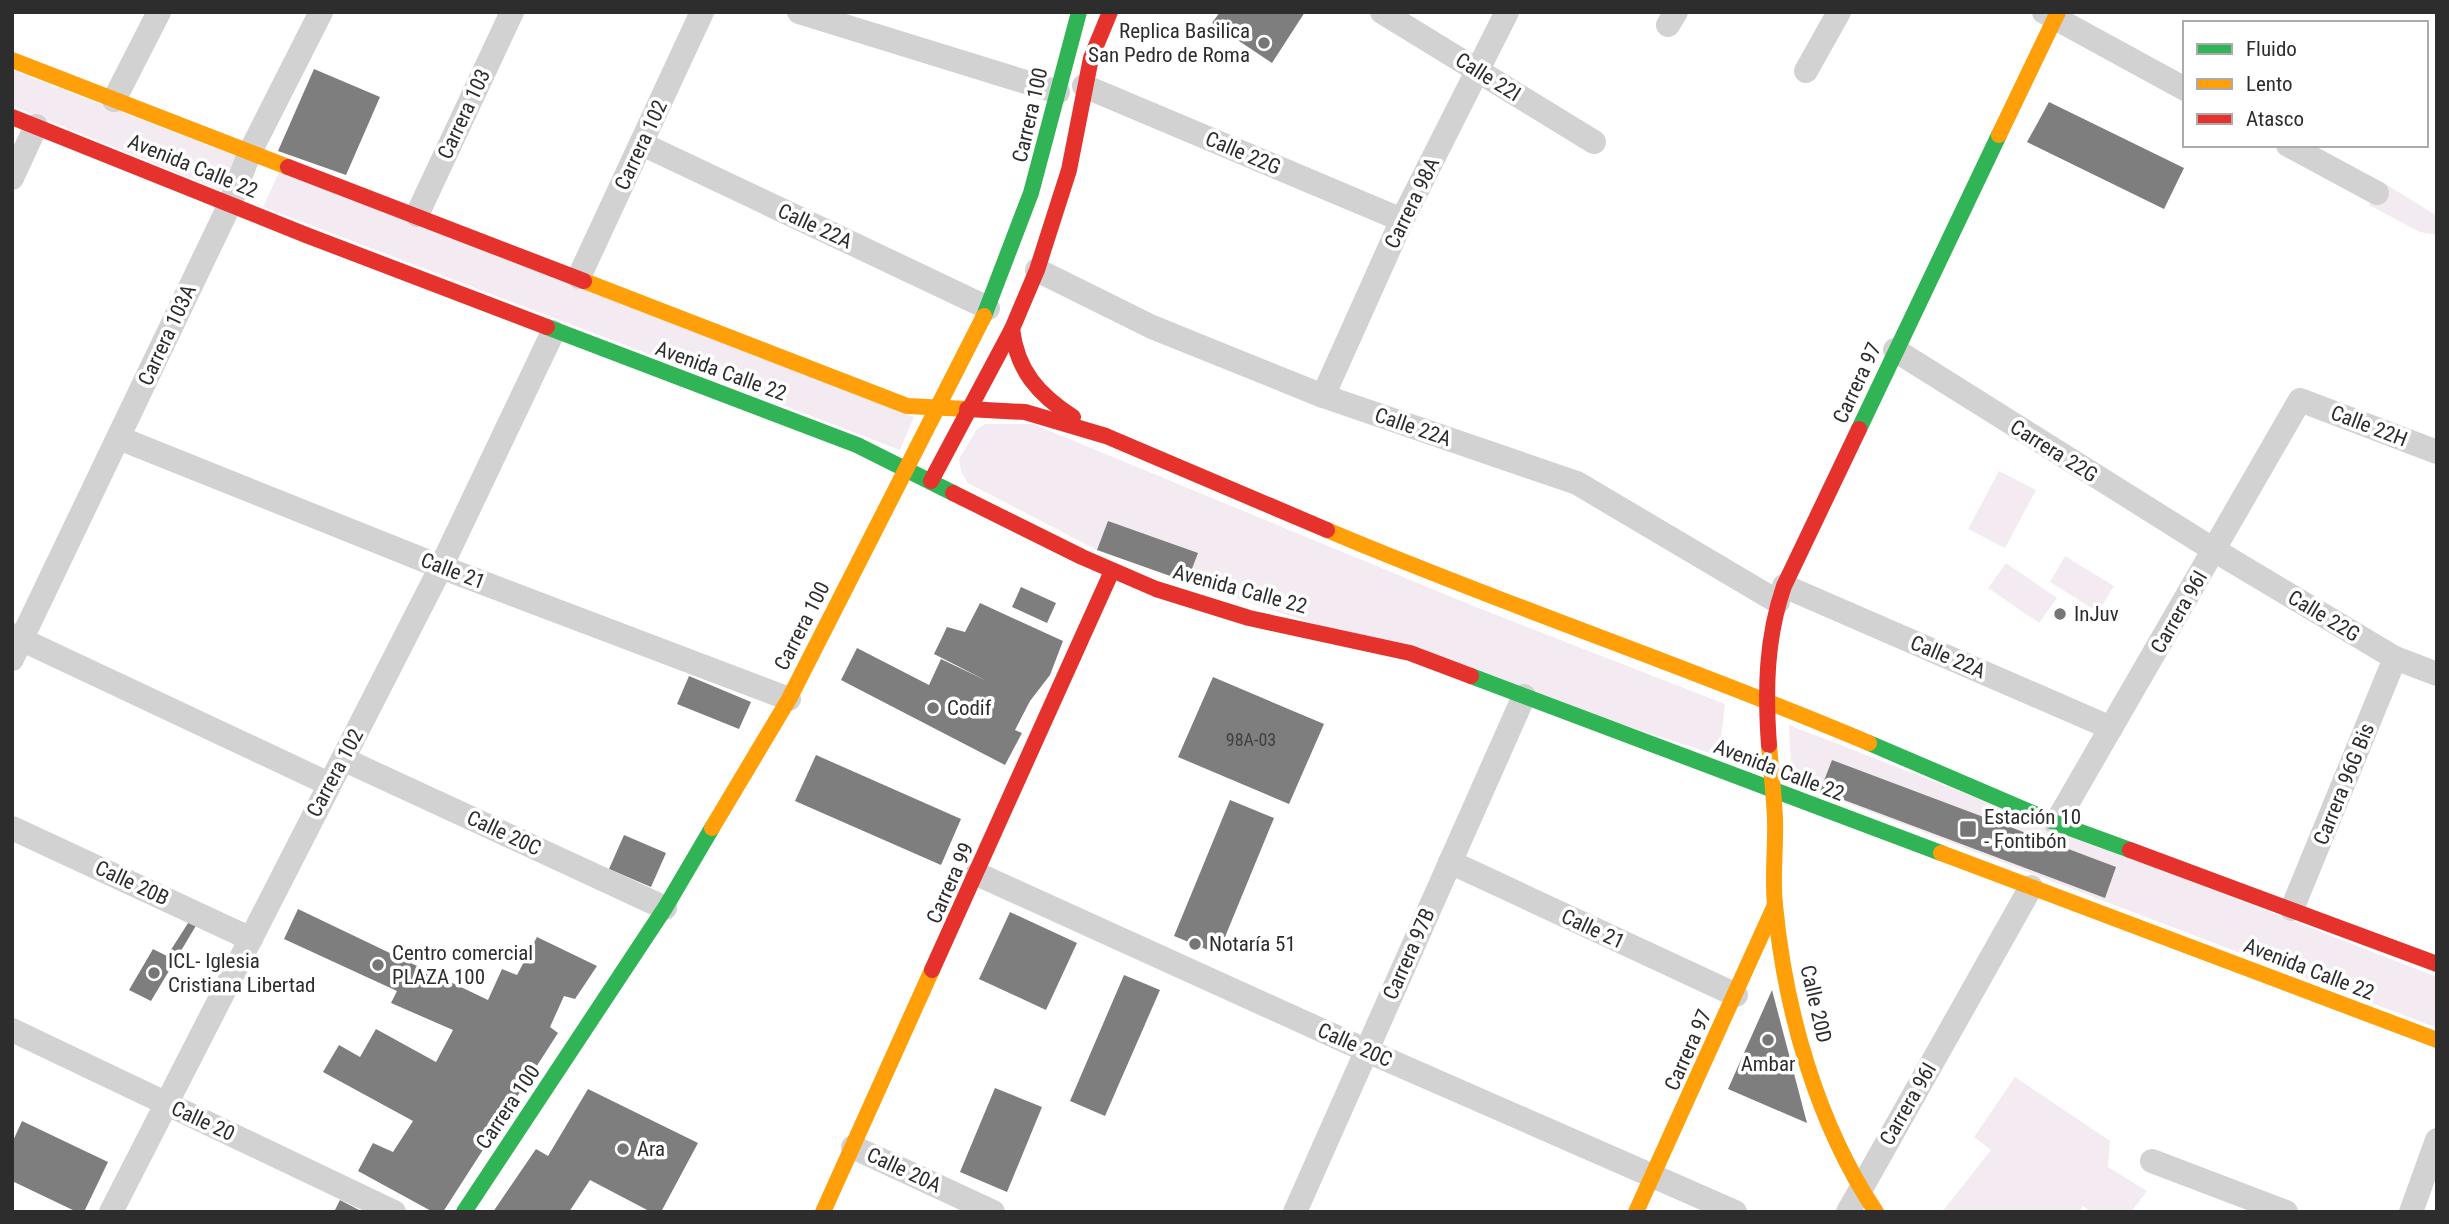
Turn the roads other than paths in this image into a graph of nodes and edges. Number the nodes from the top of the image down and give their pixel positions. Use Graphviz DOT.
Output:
graph roads {
  1 [pos="159,12"];
  2 [pos="321,12"];
  3 [pos="512,12"];
  4 [pos="702,12"];
  5 [pos="799,12"];
  6 [pos="1079,12"];
  7 [pos="1110,12"];
  8 [pos="1382,12"];
  9 [pos="1507,12"];
  10 [pos="1839,12"];
  11 [pos="2052,14"];
  12 [pos="12,60"];
  13 [pos="1479,71"];
  14 [pos="1806,71"];
  15 [pos="1084,86"];
  16 [pos="2183,88"];
  17 [pos="1058,92"];
  18 [pos="114,100"];
  19 [pos="12,117"];
  20 [pos="36,126"];
  21 [pos="1594,142"];
  22 [pos="642,144"];
  23 [pos="2292,147"];
  24 [pos="249,154"];
  25 [pos="12,178"];
  26 [pos="2377,193"];
  27 [pos="230,204"];
  28 [pos="417,215"];
  29 [pos="1402,220"];
  30 [pos="1037,270"];
  31 [pos="579,277"];
  32 [pos="988,309"];
  33 [pos="1012,329"];
  34 [pos="553,332"];
  35 [pos="1895,350"];
  36 [pos="1323,396"];
  37 [pos="2300,400"];
  38 [pos="937,408"];
  39 [pos="970,409"];
  40 [pos="1106,436"];
  41 [pos="118,438"];
  42 [pos="2437,452"];
  43 [pos="906,469"];
  44 [pos="932,481"];
  45 [pos="2214,550"];
  46 [pos="441,567"];
  47 [pos="1112,570"];
  48 [pos="1781,594"];
  49 [pos="15,644"];
  50 [pos="2395,658"];
  51 [pos="2437,674"];
  52 [pos="1524,696"];
  53 [pos="789,699"];
  54 [pos="1768,701"];
  55 [pos="2112,728"];
  56 [pos="343,759"];
  57 [pos="329,784"];
  58 [pos="1773,791"];
  59 [pos="2056,823"];
  60 [pos="12,828"];
  61 [pos="1450,862"];
  62 [pos="977,874"];
  63 [pos="2031,887"];
  64 [pos="1774,905"];
  65 [pos="665,908"];
  66 [pos="2292,909"];
  67 [pos="251,939"];
  68 [pos="2437,964"];
  69 [pos="1735,995"];
  70 [pos="12,1030"];
  71 [pos="2437,1040"];
  72 [pos="1366,1050"];
  73 [pos="165,1103"];
  74 [pos="2437,1140"];
  75 [pos="853,1147"];
  76 [pos="2152,1161"];
  77 [pos="1653,1177"];
  78 [pos="1853,1201"];
  79 [pos="111,1212"];
  80 [pos="394,1212"];
  81 [pos="464,1212"];
  82 [pos="823,1212"];
  83 [pos="993,1212"];
  84 [pos="1295,1212"];
  85 [pos="1636,1212"];
  86 [pos="1735,1212"];
  87 [pos="1876,1212"];
  88 [pos="2286,1212"];
  89 [pos="2411,1212"];
  1 -- 18 [label="street"];
  2 -- 24 [label="street, Carrera 103A"];
  3 -- 28 [label="street, Carrera 103"];
  4 -- 22 [label="street, Carrera 102"];
  5 -- 17 [label="street"];
  6 -- 17 [label="main road, Carrera 100"];
  7 -- 15 [label="main road"];
  8 -- 13 [label="street, Calle 22I"];
  9 -- 13 [label="street, Carrera 98A"];
  10 -- 14 [label="street"];
  11 -- 16 [label="street"];
  11 -- 35 [label="main road, Carrera 97"];
  12 -- 18 [label="main road, Avenida Calle 22"];
  13 -- 21 [label="street, Calle 22I"];
  13 -- 29 [label="street, Carrera 98A"];
  15 -- 29 [label="street, Calle 22G"];
  15 -- 30 [label="main road"];
  17 -- 32 [label="main road, Carrera 100"];
  18 -- 24 [label="main road, Avenida Calle 22"];
  19 -- 20 [label="main road, Avenida Calle 22"];
  20 -- 25 [label="street"];
  20 -- 27 [label="main road, Avenida Calle 22"];
  22 -- 31 [label="street, Carrera 102"];
  22 -- 32 [label="street, Calle 22A"];
  23 -- 26 [label="street"];
  24 -- 27 [label="street, Carrera 103A"];
  24 -- 28 [label="main road, Avenida Calle 22"];
  27 -- 34 [label="main road, Avenida Calle 22"];
  27 -- 41 [label="street, Carrera 103A"];
  28 -- 31 [label="main road, Avenida Calle 22"];
  29 -- 36 [label="street, Carrera 98A"];
  30 -- 33 [label="main road"];
  30 -- 36 [label="street, Calle 22A"];
  31 -- 38 [label="main road, Avenida Calle 22"];
  32 -- 38 [label="main road, Carrera 100"];
  33 -- 39 [label="main road"];
  33 -- 40 [label="main road"];
  34 -- 43 [label="main road, Avenida Calle 22"];
  34 -- 46 [label="street, Carrera 102"];
  35 -- 45 [label="street, Carrera 22G"];
  35 -- 48 [label="main road, Carrera 97"];
  36 -- 48 [label="street, Calle 22A"];
  37 -- 42 [label="street, Calle 22H"];
  37 -- 45 [label="street, Carrera 96I"];
  38 -- 39 [label="main road, Avenida Calle 22"];
  38 -- 43 [label="main road, Carrera 100"];
  39 -- 40 [label="main road, Avenida Calle 22"];
  39 -- 44 [label="main road"];
  40 -- 54 [label="main road, Avenida Calle 22"];
  41 -- 46 [label="street, Calle 21"];
  41 -- 49 [label="street, Carrera 103A"];
  43 -- 44 [label="main road, Avenida Calle 22"];
  43 -- 53 [label="main road, Carrera 100"];
  44 -- 47 [label="main road, Avenida Calle 22"];
  45 -- 50 [label="street, Calle 22G"];
  45 -- 55 [label="street, Carrera 96I"];
  46 -- 53 [label="street, Calle 21"];
  46 -- 56 [label="street, Carrera 102"];
  47 -- 52 [label="main road, Avenida Calle 22"];
  47 -- 62 [label="main road, Carrera 99"];
  48 -- 54 [label="main road, Carrera 97"];
  48 -- 55 [label="street, Calle 22A"];
  49 -- 57 [label="street"];
  50 -- 51 [label="street, Calle 22G"];
  50 -- 66 [label="street, Carrera 96G Bis"];
  52 -- 58 [label="main road, Avenida Calle 22"];
  52 -- 61 [label="street, Carrera 97B"];
  53 -- 65 [label="main road, Carrera 100"];
  54 -- 58 [label="main road, Carrera 97"];
  54 -- 59 [label="main road, Avenida Calle 22"];
  55 -- 59 [label="street, Carrera 96I"];
  56 -- 57 [label="street, Carrera 102"];
  56 -- 65 [label="street, Calle 20C"];
  57 -- 67 [label="street, Carrera 102"];
  58 -- 63 [label="main road, Avenida Calle 22"];
  58 -- 64 [label="main road, Calle 20D"];
  59 -- 66 [label="main road, Avenida Calle 22"];
  60 -- 67 [label="street, Calle 20B"];
  61 -- 69 [label="street, Calle 21"];
  61 -- 72 [label="street, Carrera 97B"];
  62 -- 72 [label="street, Calle 20C"];
  62 -- 75 [label="main road, Carrera 99"];
  63 -- 71 [label="main road, Avenida Calle 22"];
  63 -- 78 [label="street, Carrera 96I"];
  64 -- 69 [label="main road, Carrera 97"];
  64 -- 78 [label="main road, Calle 20D"];
  65 -- 81 [label="main road, Carrera 100"];
  66 -- 68 [label="main road, Avenida Calle 22"];
  67 -- 73 [label="street, Carrera 102"];
  69 -- 77 [label="main road, Carrera 97"];
  70 -- 73 [label="street, Calle 20"];
  72 -- 77 [label="street, Calle 20C"];
  72 -- 84 [label="street, Carrera 97B"];
  73 -- 79 [label="street, Carrera 102"];
  73 -- 80 [label="street, Calle 20"];
  74 -- 89 [label="street"];
  75 -- 82 [label="main road, Carrera 99"];
  75 -- 83 [label="street, Calle 20A"];
  76 -- 88 [label="street"];
  77 -- 85 [label="main road, Carrera 97"];
  77 -- 86 [label="street, Calle 20C"];
  78 -- 87 [label="main road, Calle 20D"];
}
